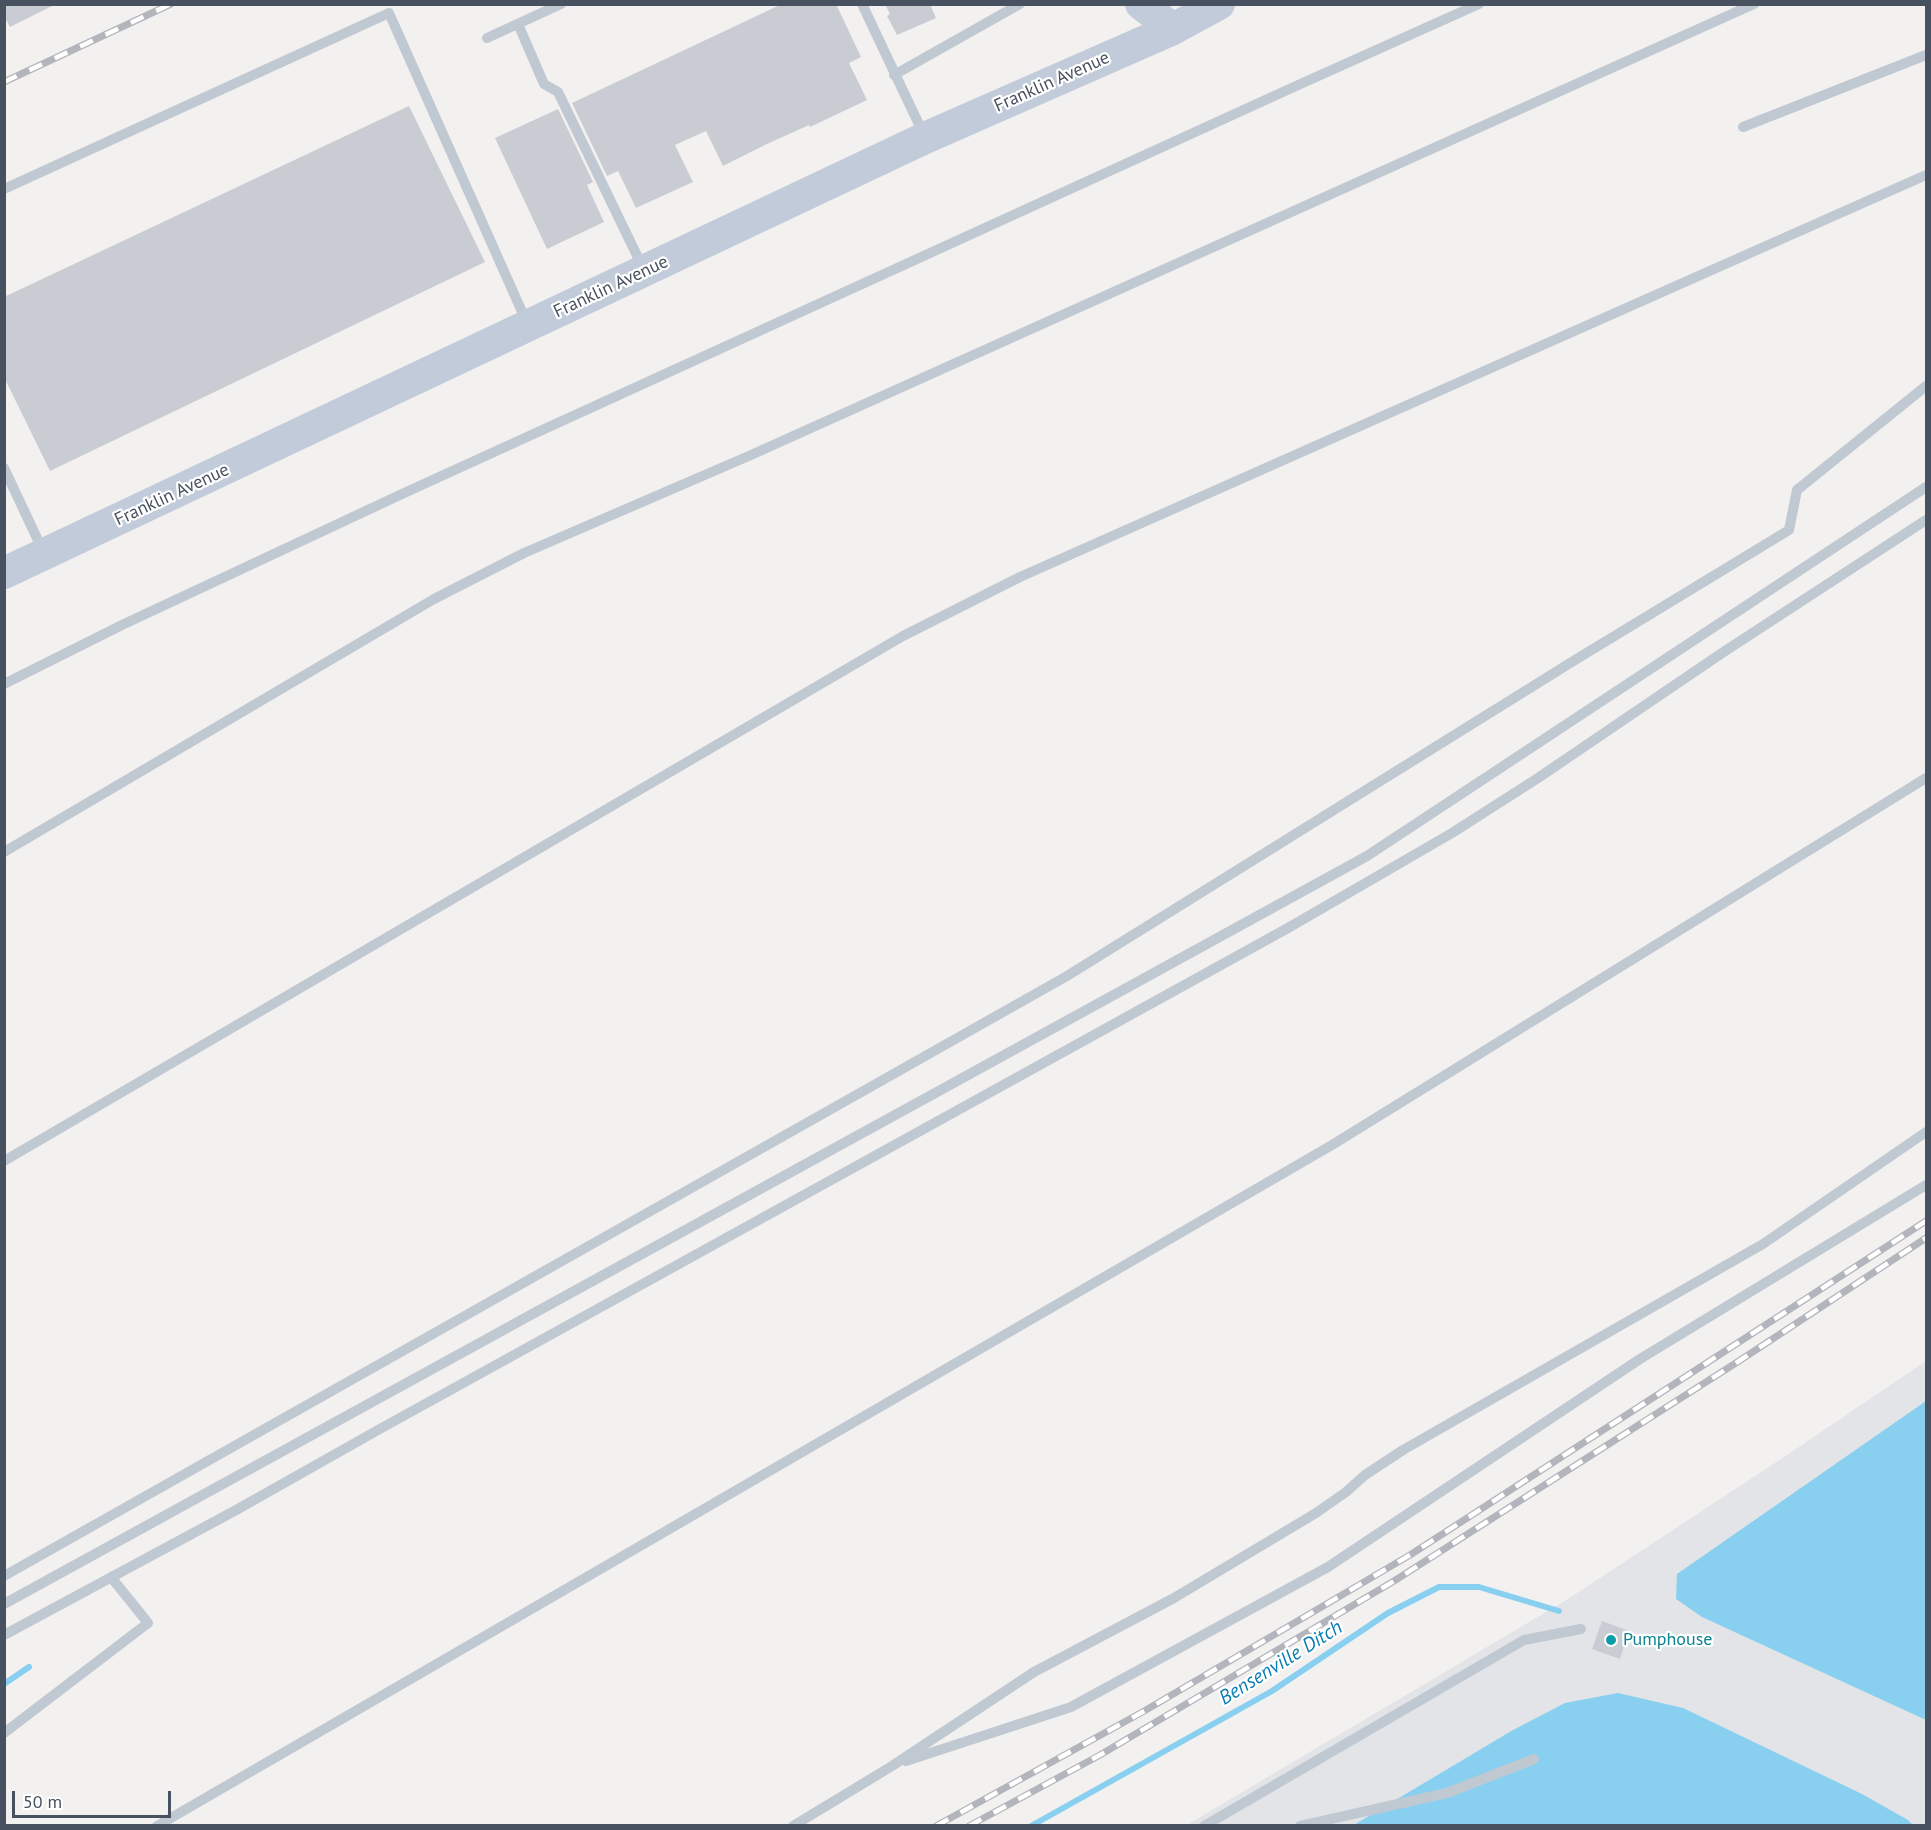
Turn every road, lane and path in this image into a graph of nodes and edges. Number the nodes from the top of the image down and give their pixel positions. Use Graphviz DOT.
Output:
graph roads {
  1 [pos="561,4"];
  2 [pos="862,4"];
  3 [pos="1020,4"];
  4 [pos="1141,4"];
  5 [pos="1219,4"];
  6 [pos="1479,4"];
  7 [pos="1754,4"];
  8 [pos="518,24"];
  9 [pos="1173,28"];
  10 [pos="487,38"];
  11 [pos="1926,55"];
  12 [pos="894,75"];
  13 [pos="1743,127"];
  14 [pos="926,138"];
  15 [pos="1926,175"];
  16 [pos="4,189"];
  17 [pos="645,271"];
  18 [pos="529,326"];
  19 [pos="1926,386"];
  20 [pos="4,468"];
  21 [pos="1926,487"];
  22 [pos="1926,520"];
  23 [pos="44,554"];
  24 [pos="4,573"];
  25 [pos="4,684"];
  26 [pos="1926,778"];
  27 [pos="4,852"];
  28 [pos="1926,1132"];
  29 [pos="4,1161"];
  30 [pos="1926,1185"];
  31 [pos="4,1576"];
  32 [pos="111,1577"];
  33 [pos="4,1604"];
  34 [pos="1581,1629"];
  35 [pos="4,1635"];
  36 [pos="4,1733"];
  37 [pos="1534,1759"];
  38 [pos="892,1766"];
  39 [pos="157,1826"];
  40 [pos="793,1826"];
  41 [pos="1204,1826"];
  42 [pos="1300,1826"];
  1 -- 8 [label="lane"];
  2 -- 12 [label="lane"];
  3 -- 12 [label="lane"];
  4 -- 9 [label="main road"];
  5 -- 9 [label="main road, Franklin Avenue"];
  6 -- 25 [label="lane"];
  7 -- 27 [label="lane"];
  8 -- 10 [label="lane"];
  8 -- 17 [label="lane"];
  9 -- 14 [label="main road, Franklin Avenue"];
  11 -- 13 [label="lane"];
  12 -- 14 [label="lane"];
  14 -- 17 [label="main road, Franklin Avenue"];
  15 -- 29 [label="lane"];
  16 -- 18 [label="lane"];
  17 -- 18 [label="main road, Franklin Avenue"];
  18 -- 23 [label="main road, Franklin Avenue"];
  19 -- 31 [label="lane"];
  20 -- 23 [label="lane"];
  21 -- 33 [label="lane"];
  22 -- 32 [label="lane"];
  23 -- 24 [label="main road, Franklin Avenue"];
  26 -- 39 [label="lane"];
  28 -- 38 [label="lane"];
  30 -- 38 [label="lane"];
  32 -- 35 [label="lane"];
  32 -- 36 [label="lane"];
  34 -- 41 [label="lane"];
  37 -- 42 [label="lane"];
  38 -- 40 [label="lane"];
}
